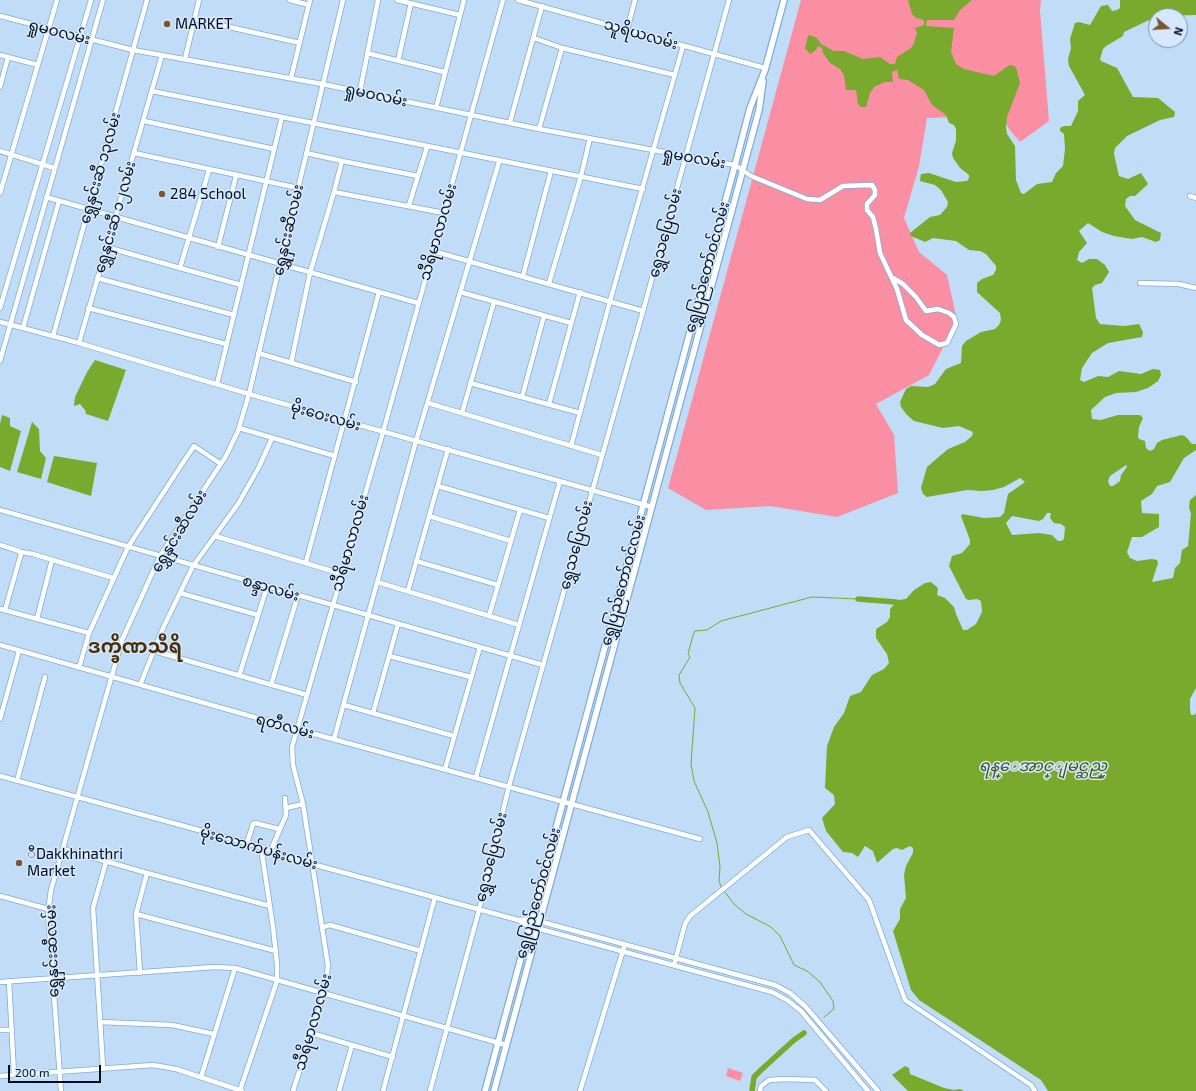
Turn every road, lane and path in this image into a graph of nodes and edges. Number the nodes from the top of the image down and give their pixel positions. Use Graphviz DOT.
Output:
graph roads {
  1 [pos="57,0"];
  2 [pos="91,0"];
  3 [pos="102,0"];
  4 [pos="147,0"];
  5 [pos="199,0"];
  6 [pos="290,0"];
  7 [pos="310,0"];
  8 [pos="343,0"];
  9 [pos="378,0"];
  10 [pos="397,0"];
  11 [pos="464,0"];
  12 [pos="503,0"];
  13 [pos="518,0"];
  14 [pos="635,0"];
  15 [pos="729,0"];
  16 [pos="784,0"];
  17 [pos="411,3"];
  18 [pos="309,6"];
  19 [pos="542,6"];
  20 [pos="460,15"];
  21 [pos="0,16"];
  22 [pos="194,19"];
  23 [pos="48,30"];
  24 [pos="627,30"];
  25 [pos="80,38"];
  26 [pos="534,38"];
  27 [pos="91,40"];
  28 [pos="300,42"];
  29 [pos="683,46"];
  30 [pos="562,48"];
  31 [pos="133,50"];
  32 [pos="367,53"];
  33 [pos="0,55"];
  34 [pos="162,55"];
  35 [pos="714,55"];
  36 [pos="8,57"];
  37 [pos="185,59"];
  38 [pos="398,61"];
  39 [pos="38,65"];
  40 [pos="765,69"];
  41 [pos="444,72"];
  42 [pos="675,75"];
  43 [pos="291,78"];
  44 [pos="322,84"];
  45 [pos="0,87"];
  46 [pos="152,91"];
  47 [pos="360,91"];
  48 [pos="436,108"];
  49 [pos="472,115"];
  50 [pos="282,117"];
  51 [pos="144,121"];
  52 [pos="510,122"];
  53 [pos="313,123"];
  54 [pos="539,129"];
  55 [pos="590,138"];
  56 [pos="427,147"];
  57 [pos="274,149"];
  58 [pos="653,150"];
  59 [pos="0,151"];
  60 [pos="134,152"];
  61 [pos="306,153"];
  62 [pos="461,154"];
  63 [pos="11,155"];
  64 [pos="686,156"];
  65 [pos="342,161"];
  66 [pos="499,162"];
  67 [pos="41,164"];
  68 [pos="734,165"];
  69 [pos="54,168"];
  70 [pos="209,170"];
  71 [pos="550,171"];
  72 [pos="743,171"];
  73 [pos="236,176"];
  74 [pos="418,176"];
  75 [pos="581,176"];
  76 [pos="266,181"];
  77 [pos="298,188"];
  78 [pos="642,189"];
  79 [pos="334,192"];
  80 [pos="0,193"];
  81 [pos="1190,196"];
  82 [pos="46,197"];
  83 [pos="1196,198"];
  84 [pos="59,201"];
  85 [pos="410,205"];
  86 [pos="88,210"];
  87 [pos="444,213"];
  88 [pos="115,217"];
  89 [pos="188,237"];
  90 [pos="106,247"];
  91 [pos="218,247"];
  92 [pos="433,251"];
  93 [pos="248,256"];
  94 [pos="470,261"];
  95 [pos="279,265"];
  96 [pos="180,268"];
  97 [pos="310,273"];
  98 [pos="523,276"];
  99 [pos="97,278"];
  100 [pos="893,278"];
  101 [pos="704,280"];
  102 [pos="713,282"];
  103 [pos="549,283"];
  104 [pos="1140,284"];
  105 [pos="241,286"];
  106 [pos="1196,288"];
  107 [pos="379,292"];
  108 [pos="460,292"];
  109 [pos="580,292"];
  110 [pos="610,301"];
  111 [pos="494,302"];
  112 [pos="418,303"];
  113 [pos="0,308"];
  114 [pos="88,308"];
  115 [pos="643,311"];
  116 [pos="234,315"];
  117 [pos="544,316"];
  118 [pos="0,322"];
  119 [pos="571,323"];
  120 [pos="10,325"];
  121 [pos="23,328"];
  122 [pos="53,336"];
  123 [pos="79,342"];
  124 [pos="226,344"];
  125 [pos="258,353"];
  126 [pos="0,360"];
  127 [pos="290,363"];
  128 [pos="680,370"];
  129 [pos="688,373"];
  130 [pos="356,382"];
  131 [pos="470,383"];
  132 [pos="217,384"];
  133 [pos="249,394"];
  134 [pos="522,397"];
  135 [pos="428,403"];
  136 [pos="549,404"];
  137 [pos="462,413"];
  138 [pos="580,413"];
  139 [pos="345,421"];
  140 [pos="239,428"];
  141 [pos="383,432"];
  142 [pos="272,438"];
  143 [pos="416,440"];
  144 [pos="571,446"];
  145 [pos="448,449"];
  146 [pos="602,455"];
  147 [pos="335,456"];
  148 [pos="220,464"];
  149 [pos="560,481"];
  150 [pos="438,486"];
  151 [pos="591,490"];
  152 [pos="644,505"];
  153 [pos="652,507"];
  154 [pos="0,510"];
  155 [pos="520,510"];
  156 [pos="429,516"];
  157 [pos="549,518"];
  158 [pos="215,536"];
  159 [pos="511,541"];
  160 [pos="0,545"];
  161 [pos="128,547"];
  162 [pos="21,552"];
  163 [pos="160,556"];
  164 [pos="52,560"];
  165 [pos="416,561"];
  166 [pos="306,562"];
  167 [pos="193,566"];
  168 [pos="342,574"];
  169 [pos="113,578"];
  170 [pos="377,582"];
  171 [pos="498,585"];
  172 [pos="267,587"];
  173 [pos="408,591"];
  174 [pos="180,593"];
  175 [pos="298,595"];
  176 [pos="332,605"];
  177 [pos="2,610"];
  178 [pos="258,615"];
  179 [pos="368,616"];
  180 [pos="489,616"];
  181 [pos="37,619"];
  182 [pos="398,624"];
  183 [pos="519,625"];
  184 [pos="89,633"];
  185 [pos="0,645"];
  186 [pos="480,647"];
  187 [pos="19,651"];
  188 [pos="154,651"];
  189 [pos="389,656"];
  190 [pos="510,656"];
  191 [pos="543,665"];
  192 [pos="79,668"];
  193 [pos="111,676"];
  194 [pos="239,676"];
  195 [pos="45,677"];
  196 [pos="471,678"];
  197 [pos="140,685"];
  198 [pos="271,685"];
  199 [pos="307,695"];
  200 [pos="344,705"];
  201 [pos="373,713"];
  202 [pos="0,719"];
  203 [pos="296,729"];
  204 [pos="454,736"];
  205 [pos="334,739"];
  206 [pos="445,769"];
  207 [pos="0,776"];
  208 [pos="476,777"];
  209 [pos="17,781"];
  210 [pos="509,786"];
  211 [pos="77,797"];
  212 [pos="285,798"];
  213 [pos="563,801"];
  214 [pos="572,803"];
  215 [pos="303,804"];
  216 [pos="286,808"];
  217 [pos="279,829"];
  218 [pos="700,839"];
  219 [pos="247,843"];
  220 [pos="260,847"];
  221 [pos="62,849"];
  222 [pos="271,850"];
  223 [pos="106,862"];
  224 [pos="312,864"];
  225 [pos="147,873"];
  226 [pos="0,896"];
  227 [pos="436,897"];
  228 [pos="270,906"];
  229 [pos="48,909"];
  230 [pos="479,910"];
  231 [pos="136,914"];
  232 [pos="531,919"];
  233 [pos="518,920"];
  234 [pos="540,921"];
  235 [pos="529,926"];
  236 [pos="323,927"];
  237 [pos="538,928"];
  238 [pos="625,944"];
  239 [pos="276,951"];
  240 [pos="421,951"];
  241 [pos="622,951"];
  242 [pos="676,958"];
  243 [pos="674,965"];
  244 [pos="235,968"];
  245 [pos="140,973"];
  246 [pos="97,976"];
  247 [pos="52,979"];
  248 [pos="9,981"];
  249 [pos="277,981"];
  250 [pos="0,982"];
  251 [pos="324,994"];
  252 [pos="403,1017"];
  253 [pos="100,1022"];
  254 [pos="447,1029"];
  255 [pos="0,1030"];
  256 [pos="12,1030"];
  257 [pos="311,1033"];
  258 [pos="214,1034"];
  259 [pos="498,1043"];
  260 [pos="352,1045"];
  261 [pos="506,1045"];
  262 [pos="393,1056"];
  263 [pos="103,1068"];
  264 [pos="60,1072"];
  265 [pos="14,1075"];
  266 [pos="0,1076"];
  267 [pos="200,1077"];
  268 [pos="61,1091"];
  269 [pos="241,1091"];
  270 [pos="293,1091"];
  271 [pos="339,1091"];
  272 [pos="383,1091"];
  273 [pos="430,1091"];
  274 [pos="485,1091"];
  275 [pos="494,1091"];
  276 [pos="580,1091"];
  277 [pos="760,1091"];
  278 [pos="826,1091"];
  279 [pos="868,1091"];
  280 [pos="878,1091"];
  281 [pos="1035,1091"];
  1 -- 23 [label="street"];
  2 -- 25 [label="street"];
  3 -- 27 [label="street"];
  4 -- 31 [label="street, ရွှေနှင်းဆီ ၁၃လမ်း"];
  5 -- 22 [label="street"];
  6 -- 18 [label="street"];
  7 -- 18 [label="street"];
  8 -- 44 [label="street, ရွှေနှင်းဆီလမ်း"];
  9 -- 32 [label="street"];
  10 -- 17 [label="street"];
  11 -- 20 [label="street"];
  12 -- 49 [label="street, သီရိမာလာလမ်း"];
  13 -- 19 [label="street, သူရိယလမ်း"];
  14 -- 24 [label="street"];
  15 -- 35 [label="street, ရွှေသပြေလမ်း"];
  16 -- 40 [label="main road, ရွှေပြည်တော်ဝင်လမ်း"];
  17 -- 20 [label="street"];
  17 -- 38 [label="street"];
  18 -- 28 [label="street"];
  19 -- 24 [label="street, သူရိယလမ်း"];
  19 -- 26 [label="street"];
  20 -- 41 [label="street"];
  21 -- 23 [label="street, ရှုမဝလမ်း"];
  22 -- 28 [label="street"];
  22 -- 37 [label="street"];
  23 -- 25 [label="street, ရှုမဝလမ်း"];
  23 -- 39 [label="street"];
  24 -- 29 [label="street, သူရိယလမ်း"];
  25 -- 27 [label="street, ရှုမဝလမ်း"];
  25 -- 67 [label="street"];
  26 -- 30 [label="street"];
  26 -- 52 [label="street"];
  27 -- 31 [label="street, ရှုမဝလမ်း"];
  27 -- 69 [label="street"];
  28 -- 43 [label="street"];
  29 -- 35 [label="street, သူရိယလမ်း"];
  29 -- 42 [label="street"];
  30 -- 42 [label="street"];
  30 -- 54 [label="street"];
  31 -- 34 [label="street, ရှုမဝလမ်း"];
  31 -- 86 [label="street, ရွှေနှင်းဆီ ၁၃လမ်း"];
  32 -- 38 [label="street"];
  32 -- 47 [label="street"];
  33 -- 36 [label="street"];
  34 -- 37 [label="street, ရှုမဝလမ်း"];
  34 -- 46 [label="street, ရွှေနှင်းဆီ ၁၂လမ်း"];
  35 -- 40 [label="street, သူရိယလမ်း"];
  35 -- 64 [label="street, ရွှေသပြေလမ်း"];
  36 -- 39 [label="street"];
  36 -- 45 [label="street"];
  37 -- 43 [label="street, ရှုမဝလမ်း"];
  38 -- 41 [label="street"];
  39 -- 63 [label="street"];
  40 -- 68 [label="main road, ရွှေပြည်တော်ဝင်လမ်း"];
  40 -- 72 [label="main road, ရွှေပြည်တော်ဝင်လမ်း"];
  41 -- 48 [label="street"];
  42 -- 58 [label="street"];
  43 -- 44 [label="street, ရှုမဝလမ်း"];
  44 -- 47 [label="street, ရှုမဝလမ်း"];
  44 -- 53 [label="street, ရွှေနှင်းဆီလမ်း"];
  46 -- 50 [label="street"];
  46 -- 51 [label="street, ရွှေနှင်းဆီ ၁၂လမ်း"];
  47 -- 48 [label="street, ရှုမဝလမ်း"];
  48 -- 49 [label="street, ရှုမဝလမ်း"];
  49 -- 52 [label="street, ရှုမဝလမ်း"];
  49 -- 62 [label="street, သီရိမာလာလမ်း"];
  50 -- 53 [label="street"];
  50 -- 57 [label="street"];
  51 -- 57 [label="street"];
  51 -- 60 [label="street, ရွှေနှင်းဆီ ၁၂လမ်း"];
  52 -- 54 [label="street, ရှုမဝလမ်း"];
  53 -- 56 [label="street"];
  53 -- 61 [label="street, ရွှေနှင်းဆီလမ်း"];
  54 -- 55 [label="street, ရှုမဝလမ်း"];
  55 -- 58 [label="street, ရှုမဝလမ်း"];
  55 -- 75 [label="street"];
  56 -- 62 [label="street"];
  56 -- 74 [label="street"];
  57 -- 76 [label="street"];
  58 -- 64 [label="street, ရှုမဝလမ်း"];
  58 -- 78 [label="street"];
  59 -- 63 [label="street"];
  60 -- 70 [label="street"];
  60 -- 88 [label="street, ရွှေနှင်းဆီ ၁၂လမ်း"];
  61 -- 65 [label="street"];
  61 -- 77 [label="street, ရွှေနှင်းဆီလမ်း"];
  62 -- 66 [label="street"];
  62 -- 87 [label="street, သီရိမာလာလမ်း"];
  63 -- 67 [label="street"];
  63 -- 80 [label="street"];
  64 -- 68 [label="street, ရှုမဝလမ်း"];
  64 -- 115 [label="street, ရွှေသပြေလမ်း"];
  65 -- 74 [label="street"];
  65 -- 79 [label="street"];
  66 -- 71 [label="street"];
  66 -- 94 [label="street"];
  67 -- 69 [label="street"];
  67 -- 113 [label="street"];
  68 -- 72 [label="street, ရှုမဝလမ်း"];
  68 -- 101 [label="main road, ရွှေပြည်တော်ဝင်လမ်း"];
  69 -- 82 [label="street"];
  70 -- 73 [label="street"];
  70 -- 89 [label="street"];
  71 -- 75 [label="street"];
  71 -- 98 [label="street"];
  72 -- 100 [label="street, ရှုမဝလမ်း"];
  72 -- 102 [label="main road, ရွှေပြည်တော်ဝင်လမ်း"];
  73 -- 76 [label="street"];
  73 -- 91 [label="street"];
  74 -- 85 [label="street"];
  75 -- 78 [label="street"];
  75 -- 103 [label="street"];
  76 -- 77 [label="street"];
  76 -- 93 [label="street"];
  77 -- 95 [label="street, ရွှေနှင်းဆီလမ်း"];
  78 -- 110 [label="street"];
  79 -- 85 [label="street"];
  79 -- 97 [label="street"];
  81 -- 83 [label="street"];
  82 -- 84 [label="street"];
  82 -- 120 [label="street"];
  84 -- 86 [label="street"];
  84 -- 121 [label="street"];
  85 -- 87 [label="street"];
  86 -- 88 [label="street"];
  86 -- 122 [label="street, ရွှေနှင်းဆီ ၁၃လမ်း"];
  87 -- 92 [label="street, သီရိမာလာလမ်း"];
  88 -- 89 [label="street"];
  88 -- 90 [label="street, ရွှေနှင်းဆီ ၁၂လမ်း"];
  89 -- 91 [label="street"];
  89 -- 96 [label="street"];
  90 -- 96 [label="street"];
  90 -- 99 [label="street, ရွှေနှင်းဆီ ၁၂လမ်း"];
  91 -- 93 [label="street"];
  92 -- 94 [label="street"];
  92 -- 112 [label="street, သီရိမာလာလမ်း"];
  93 -- 95 [label="street"];
  93 -- 105 [label="street"];
  94 -- 98 [label="street"];
  94 -- 108 [label="street"];
  95 -- 97 [label="street"];
  95 -- 125 [label="street, ရွှေနှင်းဆီလမ်း"];
  96 -- 105 [label="street"];
  97 -- 107 [label="street"];
  97 -- 127 [label="street"];
  98 -- 103 [label="street"];
  99 -- 114 [label="street, ရွှေနှင်းဆီ ၁၂လမ်း"];
  99 -- 116 [label="street"];
  100 -- 100 [label="street"];
  101 -- 102 [label="street"];
  101 -- 128 [label="main road, ရွှေပြည်တော်ဝင်လမ်း"];
  102 -- 129 [label="main road, ရွှေပြည်တော်ဝင်လမ်း"];
  103 -- 109 [label="street"];
  104 -- 106 [label="street"];
  105 -- 116 [label="street"];
  107 -- 112 [label="street"];
  107 -- 130 [label="street"];
  108 -- 111 [label="street"];
  108 -- 135 [label="street"];
  109 -- 110 [label="street"];
  109 -- 119 [label="street"];
  110 -- 115 [label="street"];
  110 -- 138 [label="street"];
  111 -- 117 [label="street"];
  111 -- 131 [label="street"];
  112 -- 141 [label="street, သီရိမာလာလမ်း"];
  114 -- 123 [label="street, ရွှေနှင်းဆီ ၁၂လမ်း"];
  114 -- 124 [label="street"];
  115 -- 146 [label="street, ရွှေသပြေလမ်း"];
  116 -- 124 [label="street"];
  117 -- 119 [label="street"];
  117 -- 134 [label="street"];
  118 -- 120 [label="street, မိုးဝေးလမ်း"];
  119 -- 136 [label="street"];
  120 -- 121 [label="street, မိုးဝေးလမ်း"];
  120 -- 126 [label="street"];
  121 -- 122 [label="street, မိုးဝေးလမ်း"];
  122 -- 123 [label="street, မိုးဝေးလမ်း"];
  123 -- 132 [label="street, မိုးဝေးလမ်း"];
  124 -- 132 [label="street"];
  125 -- 127 [label="street"];
  125 -- 133 [label="street, ရွှေနှင်းဆီလမ်း"];
  127 -- 130 [label="street"];
  128 -- 129 [label="street"];
  128 -- 152 [label="main road, ရွှေပြည်တော်ဝင်လမ်း"];
  129 -- 153 [label="main road, ရွှေပြည်တော်ဝင်လမ်း"];
  130 -- 139 [label="street"];
  131 -- 134 [label="street"];
  131 -- 137 [label="street"];
  132 -- 133 [label="street, မိုးဝေးလမ်း"];
  133 -- 139 [label="street, မိုးဝေးလမ်း"];
  133 -- 140 [label="street, ရွှေနှင်းဆီလမ်း"];
  134 -- 136 [label="street"];
  135 -- 137 [label="street"];
  135 -- 143 [label="street"];
  136 -- 138 [label="street"];
  137 -- 144 [label="street"];
  138 -- 144 [label="street"];
  139 -- 141 [label="street, မိုးဝေးလမ်း"];
  139 -- 147 [label="street"];
  140 -- 142 [label="street"];
  140 -- 148 [label="street, ရွှေနှင်းဆီလမ်း"];
  141 -- 143 [label="street, မိုးဝေးလမ်း"];
  141 -- 168 [label="street, သီရိမာလာလမ်း"];
  142 -- 147 [label="street"];
  142 -- 158 [label="street"];
  143 -- 145 [label="street, မိုးဝေးလမ်း"];
  143 -- 170 [label="street"];
  144 -- 146 [label="street"];
  145 -- 149 [label="street, မိုးဝေးလမ်း"];
  145 -- 150 [label="street"];
  146 -- 151 [label="street, ရွှေသပြေလမ်း"];
  147 -- 166 [label="street"];
  148 -- 161 [label="street"];
  148 -- 163 [label="street, ရွှေနှင်းဆီလမ်း"];
  149 -- 151 [label="street, မိုးဝေးလမ်း"];
  149 -- 157 [label="street"];
  150 -- 155 [label="street"];
  150 -- 156 [label="street"];
  151 -- 152 [label="street, မိုးဝေးလမ်း"];
  151 -- 191 [label="street, ရွှေသပြေလမ်း"];
  152 -- 153 [label="street, မိုးဝေးလမ်း"];
  152 -- 213 [label="main road, ရွှေပြည်တော်ဝင်လမ်း"];
  153 -- 214 [label="main road, ရွှေပြည်တော်ဝင်လမ်း"];
  154 -- 161 [label="street, စန္ဒာလမ်း"];
  155 -- 157 [label="street"];
  155 -- 159 [label="street"];
  156 -- 159 [label="street"];
  156 -- 165 [label="street"];
  157 -- 183 [label="street"];
  158 -- 166 [label="street"];
  158 -- 167 [label="street"];
  159 -- 171 [label="street"];
  160 -- 162 [label="street"];
  161 -- 163 [label="street, စန္ဒာလမ်း"];
  161 -- 169 [label="street"];
  162 -- 164 [label="street"];
  162 -- 177 [label="street"];
  163 -- 167 [label="street, စန္ဒာလမ်း"];
  163 -- 193 [label="street, ရွှေနှင်းဆီလမ်း"];
  164 -- 169 [label="street"];
  164 -- 181 [label="street"];
  165 -- 171 [label="street"];
  165 -- 173 [label="street"];
  166 -- 168 [label="street"];
  167 -- 172 [label="street, စန္ဒာလမ်း"];
  167 -- 174 [label="street"];
  168 -- 176 [label="street, သီရိမာလာလမ်း"];
  169 -- 184 [label="street"];
  170 -- 173 [label="street"];
  170 -- 179 [label="street"];
  171 -- 180 [label="street"];
  172 -- 175 [label="street, စန္ဒာလမ်း"];
  172 -- 178 [label="street"];
  173 -- 180 [label="street"];
  174 -- 178 [label="street"];
  174 -- 188 [label="street"];
  175 -- 176 [label="street, စန္ဒာလမ်း"];
  175 -- 198 [label="street"];
  176 -- 179 [label="street, စန္ဒာလမ်း"];
  176 -- 199 [label="street, သီရိမာလာလမ်း"];
  177 -- 181 [label="street"];
  178 -- 194 [label="street"];
  179 -- 182 [label="street, စန္ဒာလမ်း"];
  179 -- 200 [label="street"];
  180 -- 183 [label="street"];
  181 -- 184 [label="street"];
  182 -- 186 [label="street, စန္ဒာလမ်း"];
  182 -- 189 [label="street"];
  183 -- 190 [label="street"];
  184 -- 192 [label="street"];
  185 -- 187 [label="street, ရတီလမ်း"];
  186 -- 190 [label="street, စန္ဒာလမ်း"];
  186 -- 196 [label="street"];
  187 -- 192 [label="street, ရတီလမ်း"];
  187 -- 202 [label="street"];
  188 -- 194 [label="street"];
  188 -- 197 [label="street"];
  189 -- 196 [label="street"];
  189 -- 201 [label="street"];
  190 -- 191 [label="street, စန္ဒာလမ်း"];
  190 -- 208 [label="street"];
  191 -- 210 [label="street, ရွှေသပြေလမ်း"];
  192 -- 193 [label="street, ရတီလမ်း"];
  193 -- 197 [label="street, ရတီလမ်း"];
  193 -- 211 [label="street, ရွှေနှင်းဆီလမ်း"];
  194 -- 198 [label="street"];
  195 -- 209 [label="street"];
  196 -- 204 [label="street"];
  197 -- 203 [label="street, ရတီလမ်း"];
  198 -- 199 [label="street"];
  199 -- 203 [label="street, သီရိမာလာလမ်း"];
  200 -- 201 [label="street"];
  200 -- 205 [label="street"];
  201 -- 204 [label="street"];
  203 -- 205 [label="street, ရတီလမ်း"];
  203 -- 215 [label="street, သီရိမာလာလမ်း"];
  204 -- 206 [label="street"];
  205 -- 206 [label="street, ရတီလမ်း"];
  206 -- 208 [label="street, ရတီလမ်း"];
  207 -- 209 [label="street, မိုးသောက်ပန်းလမ်း"];
  208 -- 210 [label="street, ရတီလမ်း"];
  209 -- 211 [label="street, မိုးသောက်ပန်းလမ်း"];
  210 -- 213 [label="street, ရတီလမ်း"];
  210 -- 230 [label="street, ရွှေသပြေလမ်း"];
  211 -- 219 [label="street, မိုးသောက်ပန်းလမ်း"];
  211 -- 221 [label="street, ရွှေနှင်းဆီလမ်း"];
  212 -- 216 [label="street"];
  213 -- 214 [label="street, ရတီလမ်း"];
  213 -- 232 [label="main road, ရွှေပြည်တော်ဝင်လမ်း"];
  214 -- 218 [label="street, ရတီလမ်း"];
  214 -- 234 [label="main road, ရွှေပြည်တော်ဝင်လမ်း"];
  215 -- 216 [label="street"];
  215 -- 224 [label="street, သီရိမာလာလမ်း"];
  216 -- 217 [label="street"];
  217 -- 219 [label="street"];
  217 -- 222 [label="street"];
  219 -- 220 [label="street, မိုးသောက်ပန်းလမ်း"];
  220 -- 222 [label="street, မိုးသောက်ပန်းလမ်း"];
  220 -- 228 [label="street"];
  221 -- 223 [label="street"];
  221 -- 229 [label="street, ရွှေနှင်းဆီလမ်း"];
  222 -- 224 [label="street, မိုးသောက်ပန်းလမ်း"];
  223 -- 225 [label="street"];
  223 -- 246 [label="street"];
  224 -- 227 [label="street, မိုးသောက်ပန်းလမ်း"];
  224 -- 236 [label="street, သီရိမာလာလမ်း"];
  225 -- 228 [label="street"];
  225 -- 231 [label="street"];
  226 -- 229 [label="street"];
  227 -- 230 [label="street, မိုးသောက်ပန်းလမ်း"];
  227 -- 240 [label="street"];
  228 -- 239 [label="street"];
  229 -- 247 [label="street, ရွှေနှင်းဆီလမ်း"];
  230 -- 233 [label="street, မိုးသောက်ပန်းလမ်း"];
  230 -- 254 [label="street, ရွှေသပြေလမ်း"];
  231 -- 239 [label="street"];
  231 -- 245 [label="street"];
  232 -- 233 [label="street"];
  232 -- 234 [label="street"];
  232 -- 235 [label="main road, ရွှေပြည်တော်ဝင်လမ်း"];
  233 -- 235 [label="street"];
  234 -- 237 [label="main road, ရွှေပြည်တော်ဝင်လမ်း"];
  234 -- 238 [label="street"];
  235 -- 237 [label="street"];
  235 -- 259 [label="main road, ရွှေပြည်တော်ဝင်လမ်း"];
  236 -- 240 [label="street"];
  236 -- 251 [label="street, သီရိမာလာလမ်း"];
  237 -- 241 [label="street"];
  237 -- 261 [label="main road, ရွှေပြည်တော်ဝင်လမ်း"];
  238 -- 241 [label="street"];
  238 -- 242 [label="street"];
  239 -- 249 [label="street"];
  240 -- 252 [label="street"];
  241 -- 243 [label="street"];
  241 -- 276 [label="street"];
  242 -- 243 [label="street"];
  242 -- 280 [label="street"];
  242 -- 281 [label="street"];
  243 -- 279 [label="street"];
  244 -- 245 [label="street"];
  244 -- 249 [label="street"];
  244 -- 258 [label="street"];
  245 -- 246 [label="street"];
  246 -- 247 [label="street"];
  246 -- 253 [label="street"];
  247 -- 248 [label="street"];
  247 -- 264 [label="street, ရွှေနှင်းဆီလမ်း"];
  248 -- 250 [label="street"];
  248 -- 256 [label="street"];
  249 -- 251 [label="street"];
  249 -- 269 [label="street"];
  251 -- 252 [label="street"];
  251 -- 257 [label="street, သီရိမာလာလမ်း"];
  252 -- 254 [label="street"];
  252 -- 262 [label="street"];
  253 -- 258 [label="street"];
  253 -- 263 [label="street"];
  254 -- 259 [label="street"];
  254 -- 273 [label="street, ရွှေသပြေလမ်း"];
  255 -- 256 [label="street"];
  256 -- 265 [label="street"];
  257 -- 260 [label="street"];
  257 -- 270 [label="street, သီရိမာလာလမ်း"];
  258 -- 267 [label="street"];
  259 -- 261 [label="street"];
  259 -- 274 [label="main road, ရွှေပြည်တော်ဝင်လမ်း"];
  260 -- 262 [label="street"];
  260 -- 271 [label="street"];
  261 -- 275 [label="main road, ရွှေပြည်တော်ဝင်လမ်း"];
  262 -- 272 [label="street"];
  263 -- 264 [label="street"];
  263 -- 267 [label="street"];
  264 -- 265 [label="street"];
  264 -- 268 [label="street, ရွှေနှင်းဆီလမ်း"];
  265 -- 266 [label="street"];
  267 -- 269 [label="street"];
  277 -- 278 [label="street"];
}
